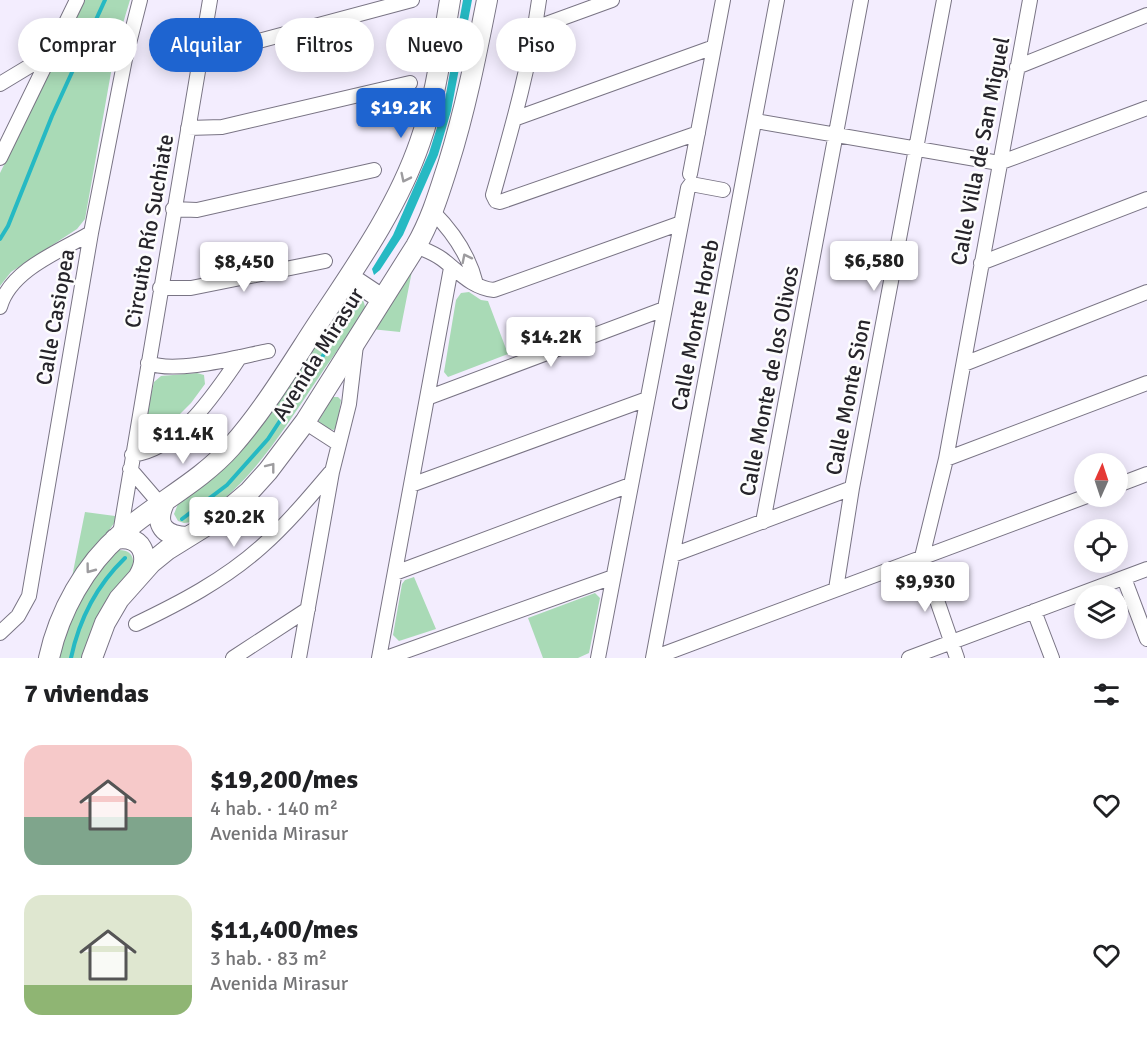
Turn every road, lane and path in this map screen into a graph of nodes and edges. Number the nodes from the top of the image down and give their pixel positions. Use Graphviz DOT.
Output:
graph roads {
  1 [pos="77,0"];
  2 [pos="140,0"];
  3 [pos="210,0"];
  4 [pos="412,0"];
  5 [pos="450,0"];
  6 [pos="487,0"];
  7 [pos="539,0"];
  8 [pos="612,0"];
  9 [pos="723,0"];
  10 [pos="777,0"];
  11 [pos="861,0"];
  12 [pos="944,0"];
  13 [pos="1030,0"];
  14 [pos="1147,15"];
  15 [pos="68,18"];
  16 [pos="207,18"];
  17 [pos="536,18"];
  18 [pos="562,18"];
  19 [pos="263,40"];
  20 [pos="714,46"];
  21 [pos="1017,67"];
  22 [pos="20,72"];
  23 [pos="40,72"];
  24 [pos="198,72"];
  25 [pos="525,72"];
  26 [pos="410,83"];
  27 [pos="0,84"];
  28 [pos="1147,108"];
  29 [pos="514,119"];
  30 [pos="756,121"];
  31 [pos="188,128"];
  32 [pos="698,133"];
  33 [pos="836,135"];
  34 [pos="916,150"];
  35 [pos="0,158"];
  36 [pos="999,163"];
  37 [pos="374,170"];
  38 [pos="690,174"];
  39 [pos="723,190"];
  40 [pos="1147,200"];
  41 [pos="173,209"];
  42 [pos="431,216"];
  43 [pos="681,223"];
  44 [pos="91,233"];
  45 [pos="416,246"];
  46 [pos="325,261"];
  47 [pos="981,263"];
  48 [pos="451,268"];
  49 [pos="349,277"];
  50 [pos="476,284"];
  51 [pos="160,288"];
  52 [pos="1147,292"];
  53 [pos="381,299"];
  54 [pos="0,307"];
  55 [pos="664,309"];
  56 [pos="356,339"];
  57 [pos="268,351"];
  58 [pos="240,357"];
  59 [pos="148,363"];
  60 [pos="964,364"];
  61 [pos="1147,383"];
  62 [pos="428,398"];
  63 [pos="647,399"];
  64 [pos="305,422"];
  65 [pos="339,444"];
  66 [pos="132,455"];
  67 [pos="946,459"];
  68 [pos="130,469"];
  69 [pos="332,472"];
  70 [pos="1147,474"];
  71 [pos="1128,481"];
  72 [pos="411,485"];
  73 [pos="630,485"];
  74 [pos="852,488"];
  75 [pos="1074,501"];
  76 [pos="163,504"];
  77 [pos="764,522"];
  78 [pos="117,537"];
  79 [pos="187,537"];
  80 [pos="673,555"];
  81 [pos="922,557"];
  82 [pos="1147,569"];
  83 [pos="395,573"];
  84 [pos="139,576"];
  85 [pos="613,577"];
  86 [pos="1124,578"];
  87 [pos="836,589"];
  88 [pos="309,609"];
  89 [pos="1034,611"];
  90 [pos="136,624"];
  91 [pos="0,633"];
  92 [pos="1147,639"];
  93 [pos="951,642"];
  94 [pos="49,658"];
  95 [pos="92,658"];
  96 [pos="233,658"];
  97 [pos="299,658"];
  98 [pos="379,658"];
  99 [pos="386,658"];
  100 [pos="598,658"];
  101 [pos="653,658"];
  102 [pos="909,658"];
  103 [pos="957,658"];
  104 [pos="1052,658"];
  1 -- 15 [label="street"];
  2 -- 44 [label="street, Calle Casiopea"];
  3 -- 16 [label="street, Circuito Río Suchiate"];
  4 -- 19 [label="street"];
  5 -- 49 [label="street, Avenida Mirasur, one-way"];
  6 -- 42 [label="street, Avenida Mirasur"];
  7 -- 17 [label="street"];
  8 -- 18 [label="street"];
  9 -- 20 [label="street"];
  10 -- 30 [label="street, Calle Monte Horeb"];
  11 -- 33 [label="street, Calle Monte de los Olivos"];
  12 -- 34 [label="street, Calle Monte Sion"];
  13 -- 21 [label="street, Calle Villa de San Miguel"];
  14 -- 21 [label="street"];
  20 -- 29 [label="street"];
  20 -- 32 [label="street"];
  21 -- 36 [label="street, Calle Villa de San Miguel"];
  22 -- 27 [label="street"];
  23 -- 35 [label="street"];
  24 -- 31 [label="street, Circuito Río Suchiate"];
  25 -- 29 [label="street"];
  26 -- 31 [label="street"];
  28 -- 36 [label="street"];
  29 -- 32 [label="street"];
  30 -- 33 [label="street"];
  30 -- 80 [label="street, Calle Monte Horeb"];
  31 -- 41 [label="street, Circuito Río Suchiate"];
  32 -- 38 [label="street"];
  33 -- 34 [label="street"];
  33 -- 77 [label="street, Calle Monte de los Olivos"];
  34 -- 36 [label="street"];
  34 -- 74 [label="street, Calle Monte Sion"];
  36 -- 47 [label="street, Calle Villa de San Miguel"];
  37 -- 41 [label="street"];
  39 -- 43 [label="street"];
  40 -- 47 [label="street"];
  41 -- 51 [label="street, Circuito Río Suchiate"];
  42 -- 45 [label="street, Avenida Mirasur"];
  50 -- 42 [label="street, one-way"];
  43 -- 50 [label="street"];
  43 -- 55 [label="street"];
  44 -- 54 [label="street"];
  44 -- 91 [label="street, Calle Casiopea"];
  45 -- 48 [label="street"];
  45 -- 53 [label="street, Avenida Mirasur"];
  46 -- 51 [label="street"];
  47 -- 60 [label="street, Calle Villa de San Miguel"];
  48 -- 50 [label="street"];
  48 -- 62 [label="street"];
  49 -- 53 [label="street"];
  49 -- 76 [label="street, Avenida Mirasur"];
  51 -- 59 [label="street, Circuito Río Suchiate"];
  52 -- 60 [label="street"];
  53 -- 56 [label="street, Avenida Mirasur"];
  55 -- 62 [label="street"];
  55 -- 63 [label="street"];
  56 -- 64 [label="street, Avenida Mirasur"];
  56 -- 65 [label="street"];
  57 -- 58 [label="street"];
  58 -- 59 [label="street"];
  58 -- 66 [label="street"];
  59 -- 66 [label="street, Circuito Río Suchiate"];
  60 -- 67 [label="street, Calle Villa de San Miguel"];
  61 -- 67 [label="street"];
  62 -- 72 [label="street"];
  63 -- 72 [label="street"];
  63 -- 73 [label="street"];
  64 -- 65 [label="street"];
  79 -- 64 [label="street, Avenida Mirasur, one-way"];
  65 -- 69 [label="street"];
  66 -- 68 [label="street, Circuito Río Suchiate"];
  67 -- 81 [label="street, Calle Villa de San Miguel"];
  68 -- 76 [label="street"];
  68 -- 78 [label="street, Circuito Río Suchiate"];
  69 -- 88 [label="street"];
  69 -- 90 [label="street"];
  70 -- 71 [label="street"];
  72 -- 83 [label="street"];
  73 -- 83 [label="street"];
  73 -- 85 [label="street"];
  74 -- 77 [label="street"];
  74 -- 87 [label="street, Calle Monte Sion"];
  75 -- 81 [label="street"];
  76 -- 78 [label="street, Avenida Mirasur"];
  76 -- 79 [label="street"];
  77 -- 80 [label="street"];
  78 -- 84 [label="street"];
  78 -- 94 [label="street, Avenida Mirasur, one-way"];
  79 -- 84 [label="street, Avenida Mirasur"];
  80 -- 101 [label="street, Calle Monte Horeb"];
  81 -- 87 [label="street"];
  81 -- 93 [label="street"];
  82 -- 86 [label="street"];
  83 -- 98 [label="street"];
  84 -- 95 [label="street, Avenida Mirasur"];
  85 -- 99 [label="street"];
  85 -- 100 [label="street"];
  86 -- 89 [label="street"];
  86 -- 92 [label="street"];
  87 -- 101 [label="street"];
  88 -- 96 [label="street"];
  88 -- 97 [label="street"];
  89 -- 93 [label="street"];
  89 -- 104 [label="street"];
  93 -- 102 [label="street"];
  93 -- 103 [label="street"];
}
